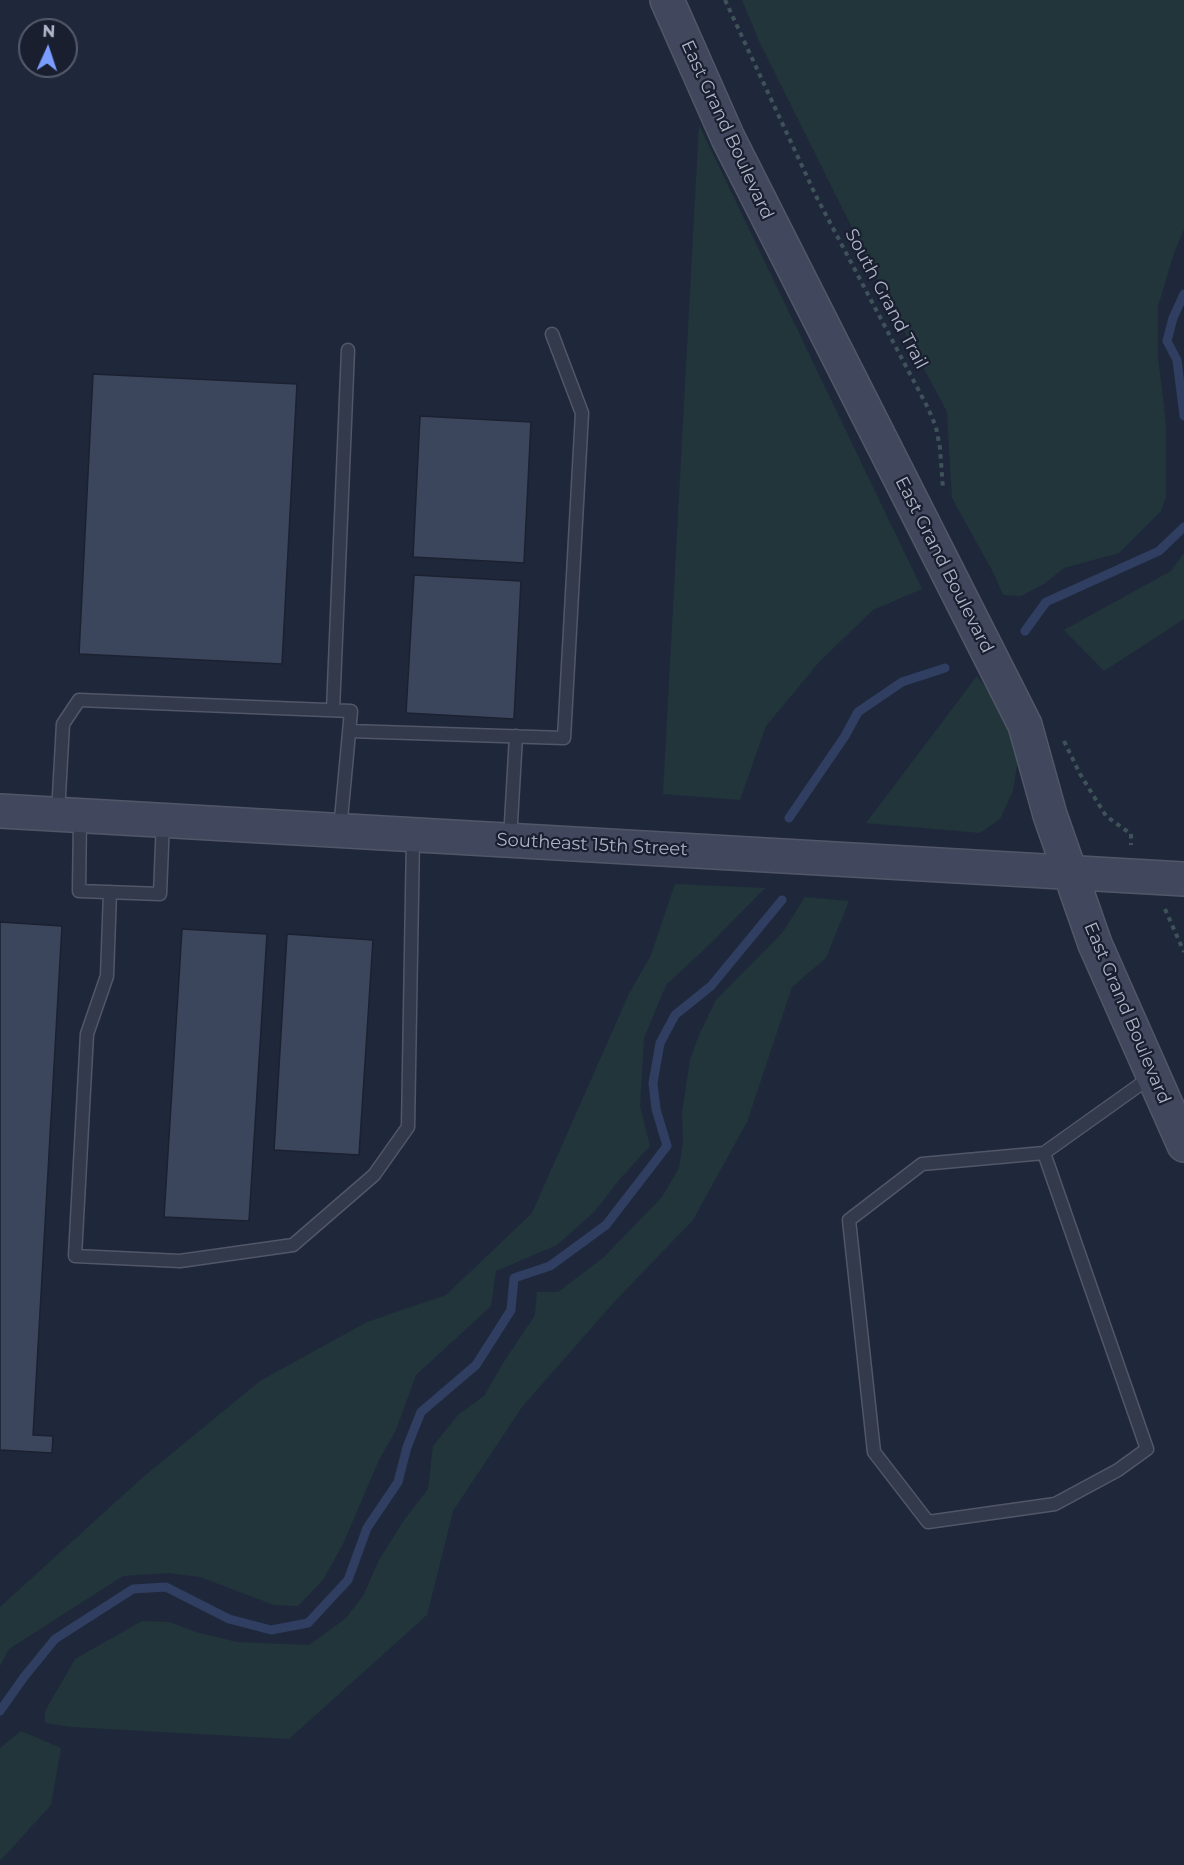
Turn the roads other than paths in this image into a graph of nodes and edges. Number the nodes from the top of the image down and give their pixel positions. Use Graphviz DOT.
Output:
graph roads {
  1 [pos="667,0"];
  2 [pos="552,334"];
  3 [pos="348,350"];
  4 [pos="333,710"];
  5 [pos="349,731"];
  6 [pos="516,736"];
  7 [pos="0,811"];
  8 [pos="69,815"];
  9 [pos="164,820"];
  10 [pos="340,830"];
  11 [pos="413,834"];
  12 [pos="510,840"];
  13 [pos="1070,872"];
  14 [pos="1184,879"];
  15 [pos="110,892"];
  16 [pos="1153,1076"];
  17 [pos="1184,1144"];
  18 [pos="1044,1153"];
  1 -- 13 [label="street, East Grand Boulevard"];
  2 -- 6 [label="lane"];
  3 -- 4 [label="lane"];
  4 -- 5 [label="lane"];
  4 -- 8 [label="lane"];
  5 -- 6 [label="lane"];
  5 -- 10 [label="lane"];
  6 -- 12 [label="lane"];
  7 -- 8 [label="street, Southeast 15th Street"];
  8 -- 9 [label="street, Southeast 15th Street"];
  8 -- 15 [label="lane"];
  9 -- 10 [label="street, Southeast 15th Street"];
  9 -- 15 [label="lane"];
  10 -- 11 [label="street, Southeast 15th Street"];
  11 -- 12 [label="street, Southeast 15th Street"];
  11 -- 15 [label="lane"];
  12 -- 13 [label="street, Southeast 15th Street"];
  13 -- 14 [label="street, Southeast 15th Street"];
  13 -- 16 [label="street, East Grand Boulevard"];
  16 -- 17 [label="street, East Grand Boulevard"];
  16 -- 18 [label="lane"];
  18 -- 18 [label="lane"];
}
